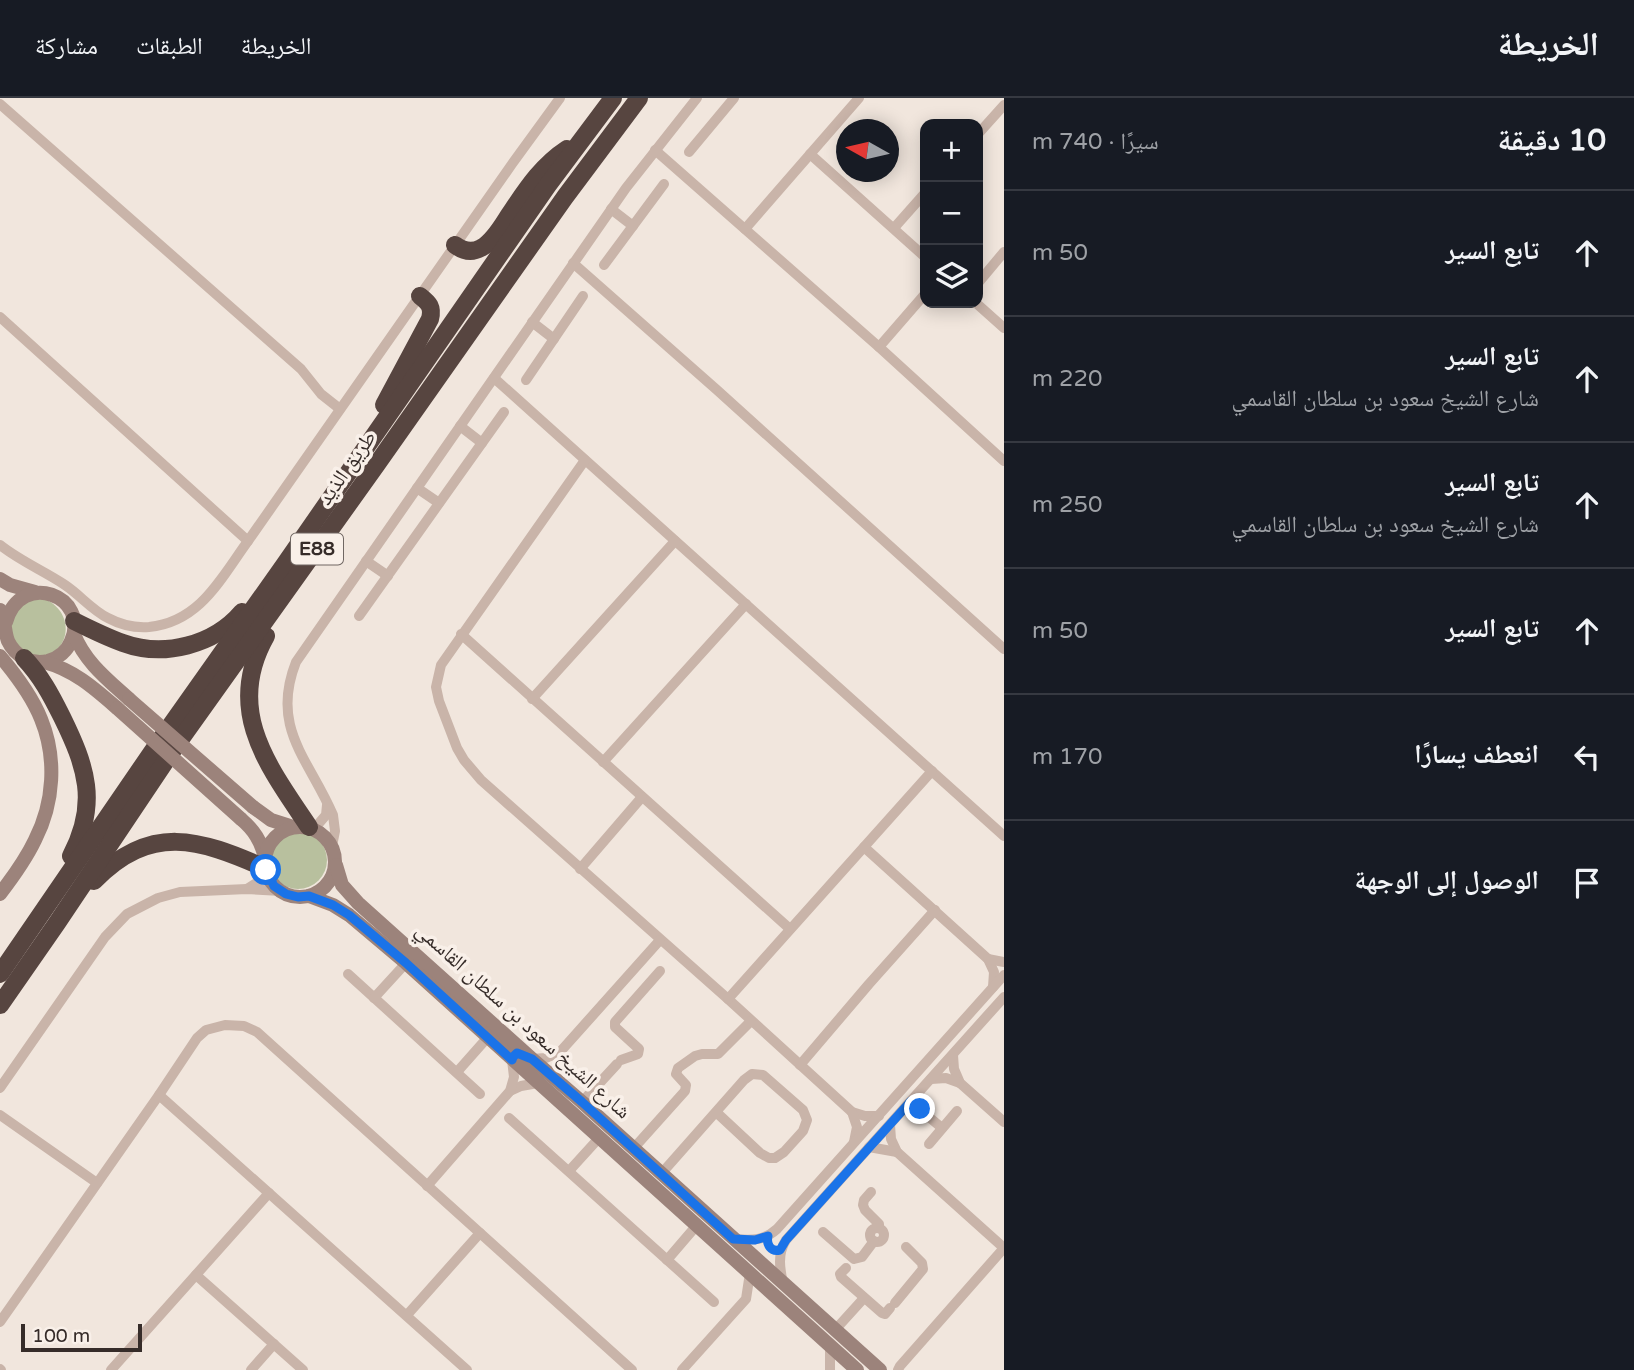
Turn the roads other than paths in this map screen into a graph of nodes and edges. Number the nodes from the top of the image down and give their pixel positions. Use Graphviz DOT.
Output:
graph roads {
  1 [pos="560,98"];
  2 [pos="613,98"];
  3 [pos="639,98"];
  4 [pos="697,98"];
  5 [pos="857,99"];
  6 [pos="729,100"];
  7 [pos="0,104"];
  8 [pos="1004,105"];
  9 [pos="983,128"];
  10 [pos="579,142"];
  11 [pos="655,150"];
  12 [pos="689,152"];
  13 [pos="810,154"];
  14 [pos="664,184"];
  15 [pos="920,199"];
  16 [pos="611,209"];
  17 [pos="633,226"];
  18 [pos="894,228"];
  19 [pos="745,229"];
  20 [pos="455,245"];
  21 [pos="920,252"];
  22 [pos="1004,252"];
  23 [pos="573,263"];
  24 [pos="604,265"];
  25 [pos="983,277"];
  26 [pos="419,296"];
  27 [pos="583,296"];
  28 [pos="920,300"];
  29 [pos="982,308"];
  30 [pos="0,317"];
  31 [pos="532,323"];
  32 [pos="1004,328"];
  33 [pos="554,339"];
  34 [pos="879,347"];
  35 [pos="494,378"];
  36 [pos="526,380"];
  37 [pos="340,410"];
  38 [pos="504,412"];
  39 [pos="460,426"];
  40 [pos="376,433"];
  41 [pos="482,443"];
  42 [pos="362,453"];
  43 [pos="585,460"];
  44 [pos="1004,461"];
  45 [pos="377,464"];
  46 [pos="417,488"];
  47 [pos="439,503"];
  48 [pos="248,541"];
  49 [pos="675,541"];
  50 [pos="0,545"];
  51 [pos="366,561"];
  52 [pos="388,576"];
  53 [pos="0,579"];
  54 [pos="36,593"];
  55 [pos="746,604"];
  56 [pos="3,616"];
  57 [pos="359,617"];
  58 [pos="74,627"];
  59 [pos="461,634"];
  60 [pos="1004,649"];
  61 [pos="0,656"];
  62 [pos="24,658"];
  63 [pos="44,662"];
  64 [pos="532,699"];
  65 [pos="123,704"];
  66 [pos="603,762"];
  67 [pos="932,771"];
  68 [pos="642,797"];
  69 [pos="326,801"];
  70 [pos="305,828"];
  71 [pos="1004,836"];
  72 [pos="332,846"];
  73 [pos="864,846"];
  74 [pos="265,865"];
  75 [pos="335,865"];
  76 [pos="580,869"];
  77 [pos="247,888"];
  78 [pos="281,891"];
  79 [pos="0,894"];
  80 [pos="309,896"];
  81 [pos="935,910"];
  82 [pos="57,923"];
  83 [pos="790,929"];
  84 [pos="27,935"];
  85 [pos="660,940"];
  86 [pos="988,959"];
  87 [pos="1004,962"];
  88 [pos="406,963"];
  89 [pos="660,971"];
  90 [pos="0,974"];
  91 [pos="348,974"];
  92 [pos="1004,975"];
  93 [pos="993,987"];
  94 [pos="1004,997"];
  95 [pos="374,998"];
  96 [pos="728,999"];
  97 [pos="0,1005"];
  98 [pos="751,1021"];
  99 [pos="488,1037"];
  100 [pos="560,1052"];
  101 [pos="953,1055"];
  102 [pos="532,1059"];
  103 [pos="512,1060"];
  104 [pos="800,1065"];
  105 [pos="457,1073"];
  106 [pos="554,1078"];
  107 [pos="931,1079"];
  108 [pos="538,1083"];
  109 [pos="960,1083"];
  110 [pos="0,1088"];
  111 [pos="510,1091"];
  112 [pos="480,1094"];
  113 [pos="159,1095"];
  114 [pos="911,1101"];
  115 [pos="582,1102"];
  116 [pos="957,1111"];
  117 [pos="716,1112"];
  118 [pos="852,1112"];
  119 [pos="0,1115"];
  120 [pos="879,1116"];
  121 [pos="509,1118"];
  122 [pos="1004,1122"];
  123 [pos="890,1125"];
  124 [pos="943,1128"];
  125 [pos="599,1138"];
  126 [pos="854,1143"];
  127 [pos="929,1144"];
  128 [pos="869,1147"];
  129 [pos="633,1149"];
  130 [pos="897,1152"];
  131 [pos="569,1171"];
  132 [pos="661,1174"];
  133 [pos="97,1183"];
  134 [pos="427,1186"];
  135 [pos="871,1192"];
  136 [pos="269,1193"];
  137 [pos="697,1225"];
  138 [pos="823,1231"];
  139 [pos="480,1233"];
  140 [pos="768,1236"];
  141 [pos="733,1239"];
  142 [pos="906,1247"];
  143 [pos="1004,1248"];
  144 [pos="780,1250"];
  145 [pos="667,1260"];
  146 [pos="850,1263"];
  147 [pos="750,1273"];
  148 [pos="196,1275"];
  149 [pos="777,1289"];
  150 [pos="864,1298"];
  151 [pos="746,1299"];
  152 [pos="714,1302"];
  153 [pos="407,1315"];
  154 [pos="0,1322"];
  155 [pos="835,1330"];
  156 [pos="274,1344"];
  157 [pos="830,1345"];
  158 [pos="899,1368"];
  159 [pos="111,1370"];
  160 [pos="251,1370"];
  161 [pos="303,1370"];
  162 [pos="467,1370"];
  163 [pos="632,1370"];
  164 [pos="682,1370"];
  165 [pos="830,1370"];
  166 [pos="857,1370"];
  167 [pos="879,1370"];
  1 -- 20 [label="street"];
  2 -- 10 [label="highway, طريق الذيد / E88"];
  3 -- 45 [label="highway, طريق الذيد / E88"];
  4 -- 11 [label="street"];
  5 -- 13 [label="street"];
  6 -- 12 [label="street"];
  7 -- 37 [label="street"];
  8 -- 9 [label="street"];
  10 -- 20 [label="highway"];
  10 -- 40 [label="highway, طريق الذيد / E88"];
  11 -- 16 [label="street"];
  11 -- 19 [label="street"];
  13 -- 18 [label="street"];
  13 -- 19 [label="street"];
  14 -- 17 [label="street"];
  15 -- 18 [label="street"];
  16 -- 17 [label="street"];
  16 -- 23 [label="street"];
  17 -- 24 [label="street"];
  18 -- 21 [label="street"];
  19 -- 34 [label="street"];
  20 -- 26 [label="street"];
  22 -- 25 [label="street"];
  23 -- 31 [label="street"];
  23 -- 60 [label="street"];
  26 -- 37 [label="street"];
  26 -- 40 [label="highway"];
  27 -- 33 [label="street"];
  28 -- 34 [label="street"];
  29 -- 32 [label="street"];
  30 -- 48 [label="street"];
  31 -- 33 [label="street"];
  31 -- 35 [label="street"];
  33 -- 36 [label="street"];
  34 -- 44 [label="street"];
  35 -- 39 [label="street"];
  35 -- 43 [label="street"];
  37 -- 48 [label="street"];
  38 -- 41 [label="street"];
  39 -- 41 [label="street"];
  39 -- 46 [label="street"];
  40 -- 42 [label="highway, طريق الذيد / E88"];
  41 -- 47 [label="street"];
  42 -- 58 [label="highway"];
  42 -- 84 [label="highway, طريق الذيد / E88"];
  43 -- 49 [label="street"];
  43 -- 59 [label="street"];
  45 -- 70 [label="highway"];
  45 -- 82 [label="highway, طريق الذيد / E88"];
  46 -- 47 [label="street"];
  46 -- 51 [label="street"];
  47 -- 52 [label="street"];
  48 -- 50 [label="street"];
  49 -- 55 [label="street"];
  49 -- 64 [label="street"];
  51 -- 52 [label="street"];
  51 -- 69 [label="street"];
  52 -- 57 [label="street"];
  53 -- 54 [label="main road"];
  54 -- 56 [label="main road"];
  54 -- 58 [label="main road"];
  55 -- 66 [label="street"];
  55 -- 67 [label="street"];
  56 -- 62 [label="main road"];
  58 -- 63 [label="main road"];
  58 -- 65 [label="main road"];
  59 -- 64 [label="street"];
  59 -- 76 [label="street"];
  61 -- 79 [label="main road"];
  62 -- 63 [label="main road"];
  62 -- 84 [label="highway"];
  63 -- 65 [label="main road"];
  64 -- 66 [label="street"];
  65 -- 70 [label="main road, bridge"];
  65 -- 74 [label="main road, bridge"];
  66 -- 68 [label="street"];
  67 -- 71 [label="street"];
  67 -- 73 [label="street"];
  68 -- 76 [label="street"];
  68 -- 83 [label="street"];
  69 -- 70 [label="street"];
  69 -- 72 [label="street"];
  70 -- 72 [label="main road"];
  70 -- 74 [label="main road"];
  72 -- 75 [label="main road"];
  73 -- 81 [label="street"];
  73 -- 83 [label="street"];
  74 -- 77 [label="street"];
  74 -- 78 [label="main road"];
  74 -- 82 [label="highway"];
  75 -- 80 [label="main road"];
  75 -- 102 [label="main road, شارع الشيخ سعود بن سلطان القاسمي"];
  76 -- 85 [label="street"];
  77 -- 78 [label="street"];
  77 -- 110 [label="street"];
  78 -- 80 [label="main road"];
  80 -- 88 [label="main road, شارع الشيخ سعود بن سلطان القاسمي"];
  81 -- 86 [label="street"];
  81 -- 104 [label="street"];
  82 -- 97 [label="highway, طريق الذيد / E88"];
  83 -- 96 [label="street"];
  84 -- 90 [label="highway, طريق الذيد / E88"];
  85 -- 96 [label="street"];
  85 -- 100 [label="street"];
  86 -- 87 [label="street"];
  86 -- 93 [label="street"];
  88 -- 95 [label="street"];
  88 -- 99 [label="main road, شارع الشيخ سعود بن سلطان القاسمي"];
  89 -- 115 [label="street"];
  91 -- 95 [label="street"];
  92 -- 93 [label="street"];
  93 -- 120 [label="street"];
  94 -- 101 [label="street"];
  95 -- 105 [label="street"];
  96 -- 98 [label="street"];
  98 -- 104 [label="street"];
  98 -- 129 [label="street"];
  99 -- 103 [label="main road, شارع الشيخ سعود بن سلطان القاسمي"];
  99 -- 105 [label="street"];
  100 -- 102 [label="street"];
  100 -- 106 [label="street"];
  101 -- 107 [label="street"];
  101 -- 109 [label="street"];
  102 -- 103 [label="main road"];
  102 -- 106 [label="main road, شارع الشيخ سعود بن سلطان القاسمي"];
  103 -- 108 [label="main road, شارع الشيخ سعود بن سلطان القاسمي"];
  103 -- 111 [label="street"];
  104 -- 118 [label="street"];
  105 -- 112 [label="street"];
  106 -- 115 [label="main road, شارع الشيخ سعود بن سلطان القاسمي"];
  107 -- 109 [label="street"];
  107 -- 114 [label="street"];
  108 -- 111 [label="street"];
  108 -- 125 [label="main road, شارع الشيخ سعود بن سلطان القاسمي"];
  109 -- 122 [label="street"];
  111 -- 134 [label="street"];
  113 -- 133 [label="street"];
  113 -- 134 [label="street"];
  113 -- 136 [label="street"];
  114 -- 123 [label="street"];
  114 -- 124 [label="street"];
  115 -- 129 [label="main road, شارع الشيخ سعود بن سلطان القاسمي"];
  116 -- 124 [label="street"];
  117 -- 117 [label="street"];
  117 -- 132 [label="street"];
  118 -- 120 [label="street"];
  118 -- 126 [label="street"];
  119 -- 133 [label="street"];
  120 -- 126 [label="street"];
  121 -- 131 [label="street"];
  123 -- 128 [label="street"];
  123 -- 130 [label="street"];
  124 -- 127 [label="street"];
  125 -- 131 [label="street"];
  125 -- 137 [label="main road, شارع الشيخ سعود بن سلطان القاسمي"];
  126 -- 140 [label="street"];
  128 -- 130 [label="street"];
  128 -- 144 [label="street"];
  129 -- 132 [label="main road, شارع الشيخ سعود بن سلطان القاسمي"];
  130 -- 143 [label="street"];
  131 -- 145 [label="street"];
  132 -- 141 [label="main road, شارع الشيخ سعود بن سلطان القاسمي"];
  133 -- 154 [label="street"];
  134 -- 139 [label="street"];
  135 -- 146 [label="street"];
  136 -- 148 [label="street"];
  136 -- 153 [label="street"];
  137 -- 145 [label="street"];
  137 -- 147 [label="main road, شارع الشيخ سعود بن سلطان القاسمي"];
  138 -- 146 [label="street"];
  139 -- 153 [label="street"];
  139 -- 163 [label="street"];
  140 -- 141 [label="street"];
  140 -- 144 [label="street"];
  141 -- 149 [label="main road, شارع الشيخ سعود بن سلطان القاسمي"];
  142 -- 150 [label="street"];
  143 -- 158 [label="street"];
  144 -- 149 [label="street"];
  145 -- 152 [label="street"];
  146 -- 150 [label="street"];
  147 -- 149 [label="main road, شارع الشيخ سعود بن سلطان القاسمي"];
  147 -- 151 [label="street"];
  148 -- 156 [label="street"];
  148 -- 159 [label="street"];
  149 -- 151 [label="street"];
  149 -- 155 [label="main road, شارع الشيخ سعود بن سلطان القاسمي"];
  149 -- 157 [label="main road, شارع الشيخ سعود بن سلطان القاسمي"];
  150 -- 155 [label="street"];
  151 -- 164 [label="street"];
  153 -- 162 [label="street"];
  155 -- 167 [label="main road, شارع الشيخ سعود بن سلطان القاسمي"];
  156 -- 160 [label="street"];
  156 -- 161 [label="street"];
  157 -- 165 [label="street"];
  157 -- 166 [label="main road, شارع الشيخ سعود بن سلطان القاسمي"];
  158 -- 167 [label="street"];
}
